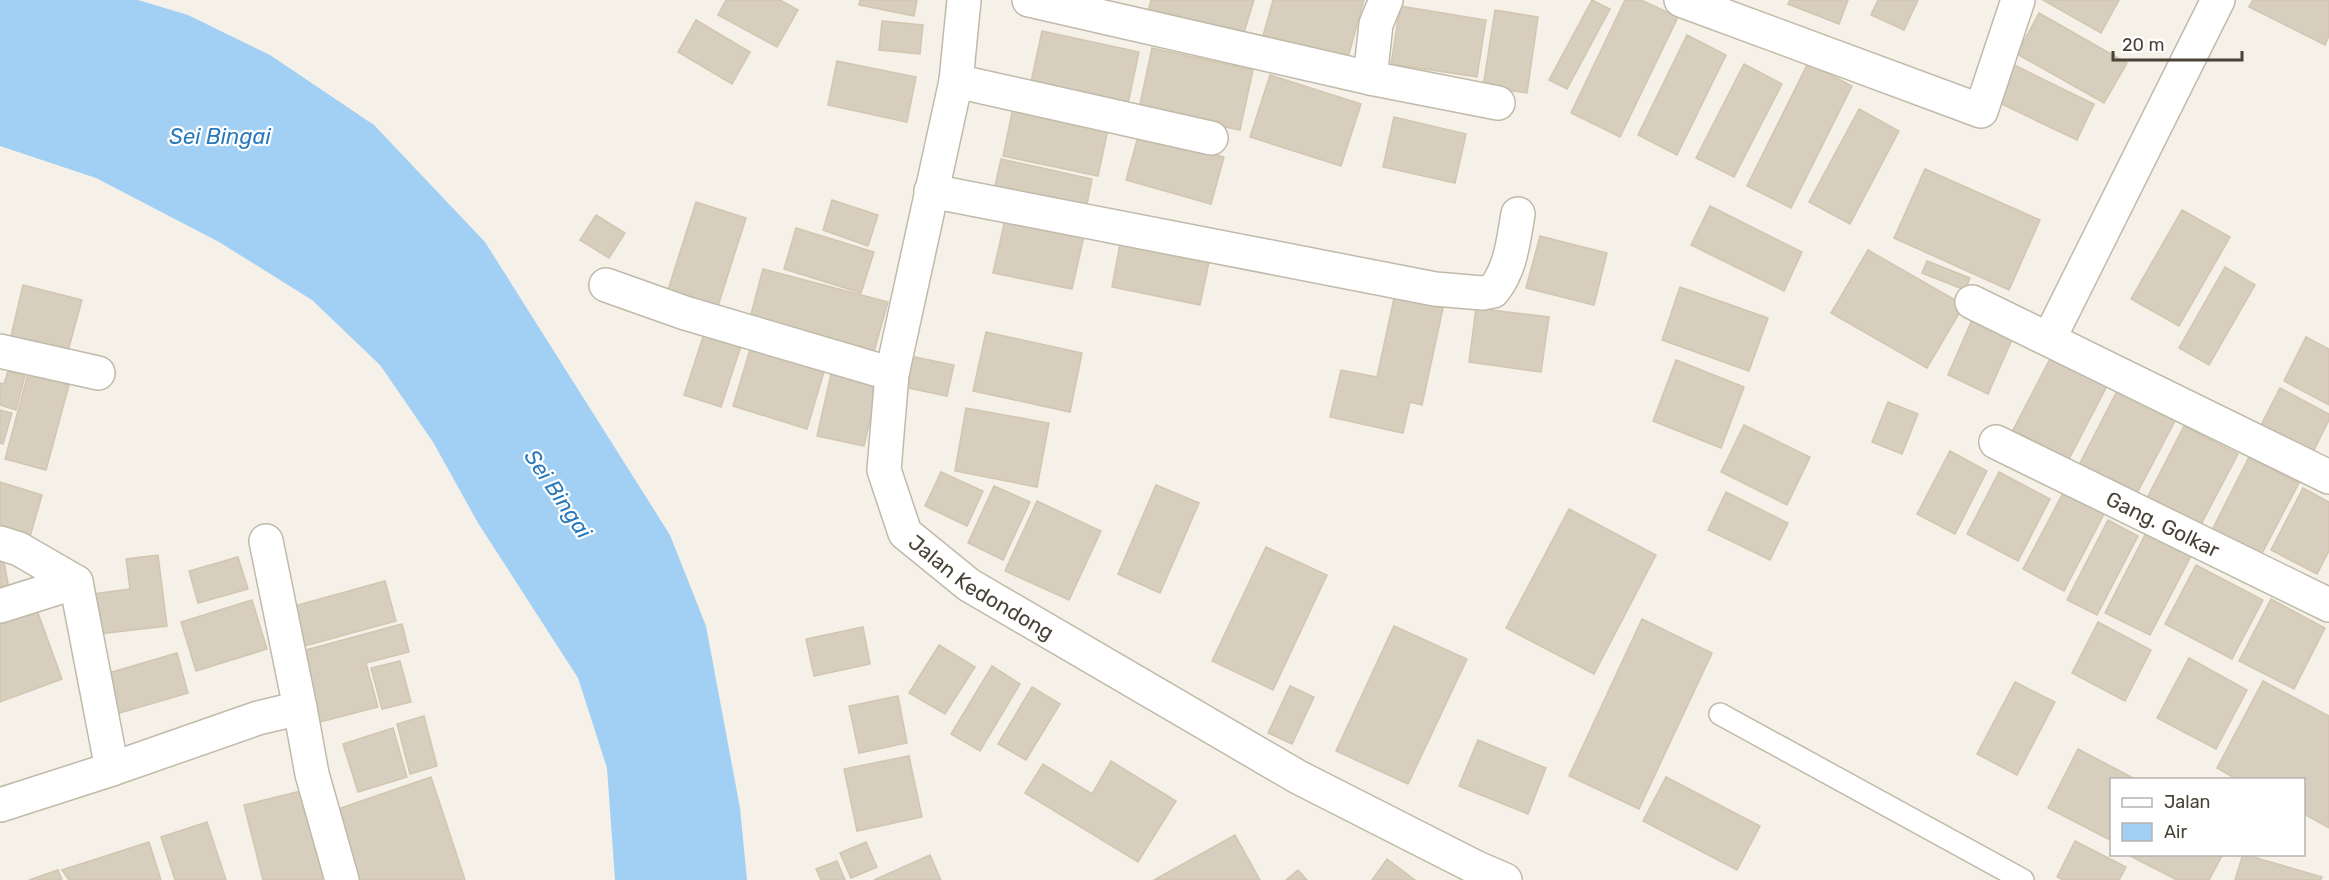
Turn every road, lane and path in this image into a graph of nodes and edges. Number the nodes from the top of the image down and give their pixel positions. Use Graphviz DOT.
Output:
graph roads {
  1 [pos="964,0"];
  2 [pos="1029,0"];
  3 [pos="1386,0"];
  4 [pos="1681,0"];
  5 [pos="2018,0"];
  6 [pos="2218,0"];
  7 [pos="1370,78"];
  8 [pos="956,81"];
  9 [pos="1498,103"];
  10 [pos="1210,138"];
  11 [pos="931,190"];
  12 [pos="1518,214"];
  13 [pos="606,285"];
  14 [pos="1971,302"];
  15 [pos="2049,339"];
  16 [pos="0,351"];
  17 [pos="98,373"];
  18 [pos="892,374"];
  19 [pos="1996,442"];
  20 [pos="2329,477"];
  21 [pos="266,541"];
  22 [pos="0,543"];
  23 [pos="76,582"];
  24 [pos="2329,605"];
  25 [pos="0,606"];
  26 [pos="300,708"];
  27 [pos="1720,714"];
  28 [pos="112,769"];
  29 [pos="0,805"];
  30 [pos="1483,876"];
  31 [pos="342,880"];
  32 [pos="2023,880"];
  1 -- 8 [label="street, Jalan Kedondong"];
  2 -- 7 [label="street"];
  3 -- 7 [label="street"];
  4 -- 5 [label="street"];
  6 -- 15 [label="street"];
  7 -- 9 [label="street"];
  8 -- 10 [label="street"];
  8 -- 11 [label="street, Jalan Kedondong"];
  11 -- 12 [label="street"];
  11 -- 18 [label="street, Jalan Kedondong"];
  13 -- 18 [label="street"];
  14 -- 15 [label="street"];
  15 -- 20 [label="street"];
  16 -- 17 [label="street"];
  18 -- 30 [label="street, Jalan Kedondong"];
  19 -- 24 [label="street, Gang. Golkar"];
  21 -- 26 [label="street"];
  22 -- 23 [label="street"];
  23 -- 25 [label="street"];
  23 -- 28 [label="street"];
  26 -- 28 [label="street"];
  26 -- 31 [label="street"];
  27 -- 32 [label="lane"];
  28 -- 29 [label="street"];
}
